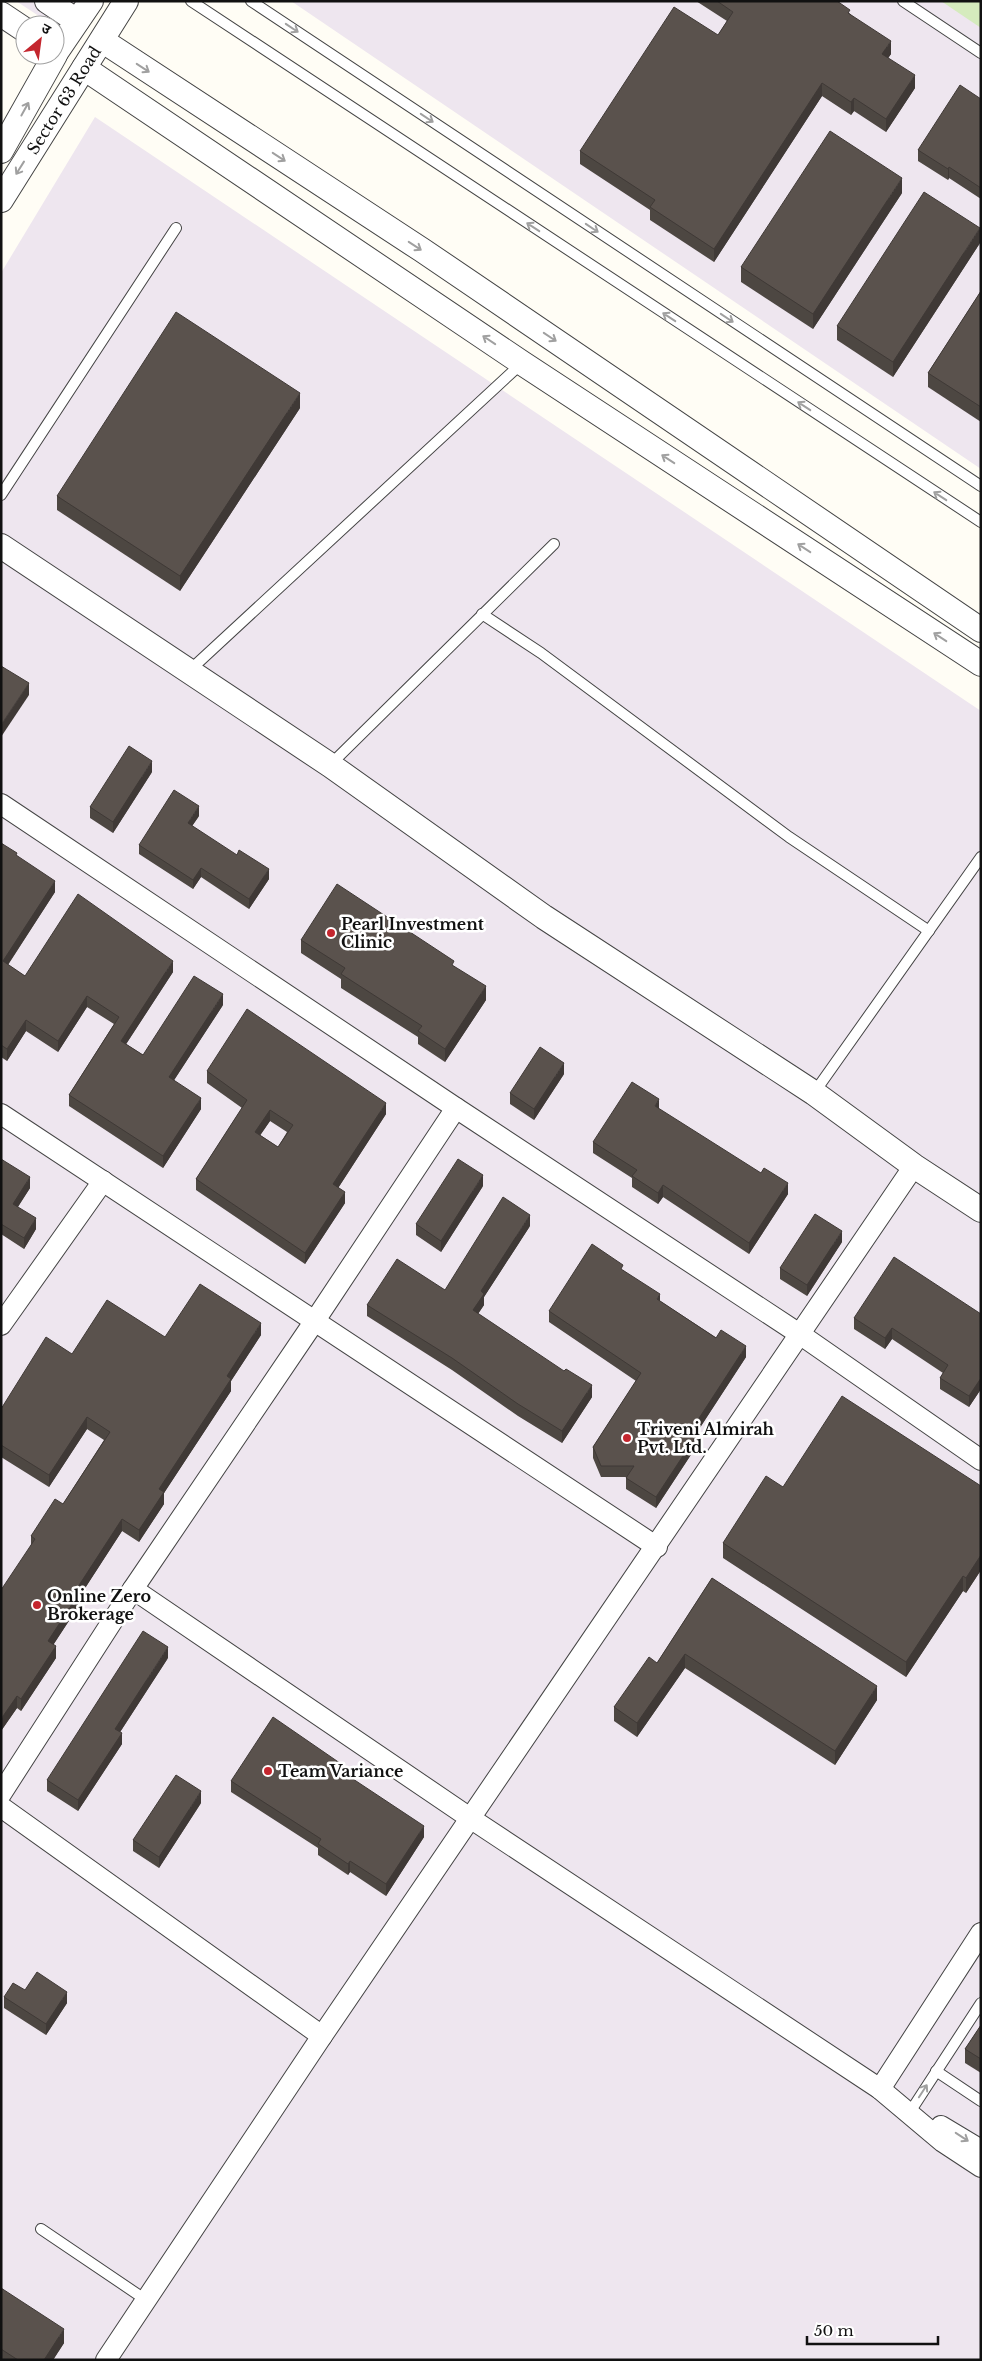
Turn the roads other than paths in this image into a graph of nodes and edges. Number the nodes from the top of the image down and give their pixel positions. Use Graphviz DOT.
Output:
graph roads {
  1 [pos="47,1"];
  2 [pos="91,1"];
  3 [pos="126,1"];
  4 [pos="191,1"];
  5 [pos="251,1"];
  6 [pos="903,1"];
  7 [pos="1,14"];
  8 [pos="77,21"];
  9 [pos="15,23"];
  10 [pos="65,38"];
  11 [pos="103,41"];
  12 [pos="981,53"];
  13 [pos="48,65"];
  14 [pos="84,68"];
  15 [pos="1,151"];
  16 [pos="1,200"];
  17 [pos="176,228"];
  18 [pos="522,363"];
  19 [pos="981,486"];
  20 [pos="1,496"];
  21 [pos="981,522"];
  22 [pos="554,544"];
  23 [pos="1,546"];
  24 [pos="482,614"];
  25 [pos="981,630"];
  26 [pos="981,664"];
  27 [pos="189,671"];
  28 [pos="330,765"];
  29 [pos="1,804"];
  30 [pos="981,857"];
  31 [pos="929,931"];
  32 [pos="814,1093"];
  33 [pos="456,1108"];
  34 [pos="1,1114"];
  35 [pos="914,1166"];
  36 [pos="103,1181"];
  37 [pos="981,1210"];
  38 [pos="314,1322"];
  39 [pos="1,1325"];
  40 [pos="802,1334"];
  41 [pos="981,1460"];
  42 [pos="657,1547"];
  43 [pos="133,1589"];
  44 [pos="1,1794"];
  45 [pos="1,1807"];
  46 [pos="470,1818"];
  47 [pos="981,1933"];
  48 [pos="981,2003"];
  49 [pos="322,2036"];
  50 [pos="936,2071"];
  51 [pos="880,2089"];
  52 [pos="981,2101"];
  53 [pos="910,2112"];
  54 [pos="981,2150"];
  55 [pos="981,2167"];
  56 [pos="41,2229"];
  57 [pos="146,2300"];
  58 [pos="106,2360"];
  1 -- 8 [label="street"];
  2 -- 8 [label="street, Sector 63 Road"];
  3 -- 11 [label="street, Sector 63 Road"];
  21 -- 4 [label="lane, one-way"];
  5 -- 19 [label="lane, one-way"];
  6 -- 12 [label="lane"];
  7 -- 9 [label="street"];
  8 -- 10 [label="street, Sector 63 Road"];
  11 -- 14 [label="street, Sector 63 Road"];
  11 -- 25 [label="street, one-way"];
  15 -- 13 [label="street, Sector 63 Road, one-way"];
  14 -- 16 [label="street, Sector 63 Road, one-way"];
  18 -- 14 [label="street, one-way"];
  17 -- 20 [label="lane"];
  26 -- 18 [label="street, one-way"];
  18 -- 27 [label="lane"];
  22 -- 24 [label="lane"];
  23 -- 27 [label="street"];
  24 -- 28 [label="lane"];
  24 -- 31 [label="lane"];
  27 -- 28 [label="street"];
  28 -- 32 [label="street"];
  29 -- 33 [label="street"];
  30 -- 31 [label="lane"];
  31 -- 32 [label="lane"];
  32 -- 35 [label="street"];
  33 -- 38 [label="street"];
  33 -- 40 [label="street"];
  34 -- 36 [label="street"];
  35 -- 37 [label="street"];
  35 -- 40 [label="street"];
  36 -- 38 [label="street"];
  36 -- 39 [label="street"];
  38 -- 42 [label="street"];
  38 -- 43 [label="street"];
  40 -- 41 [label="street"];
  40 -- 42 [label="street"];
  42 -- 46 [label="street"];
  43 -- 44 [label="street"];
  43 -- 46 [label="street"];
  45 -- 49 [label="street"];
  46 -- 49 [label="street"];
  46 -- 51 [label="street"];
  47 -- 51 [label="street"];
  48 -- 50 [label="lane"];
  49 -- 57 [label="street"];
  50 -- 52 [label="lane"];
  53 -- 50 [label="lane, one-way"];
  51 -- 53 [label="street"];
  53 -- 54 [label="street, one-way"];
  53 -- 55 [label="street"];
  56 -- 57 [label="lane"];
  57 -- 58 [label="street"];
}
